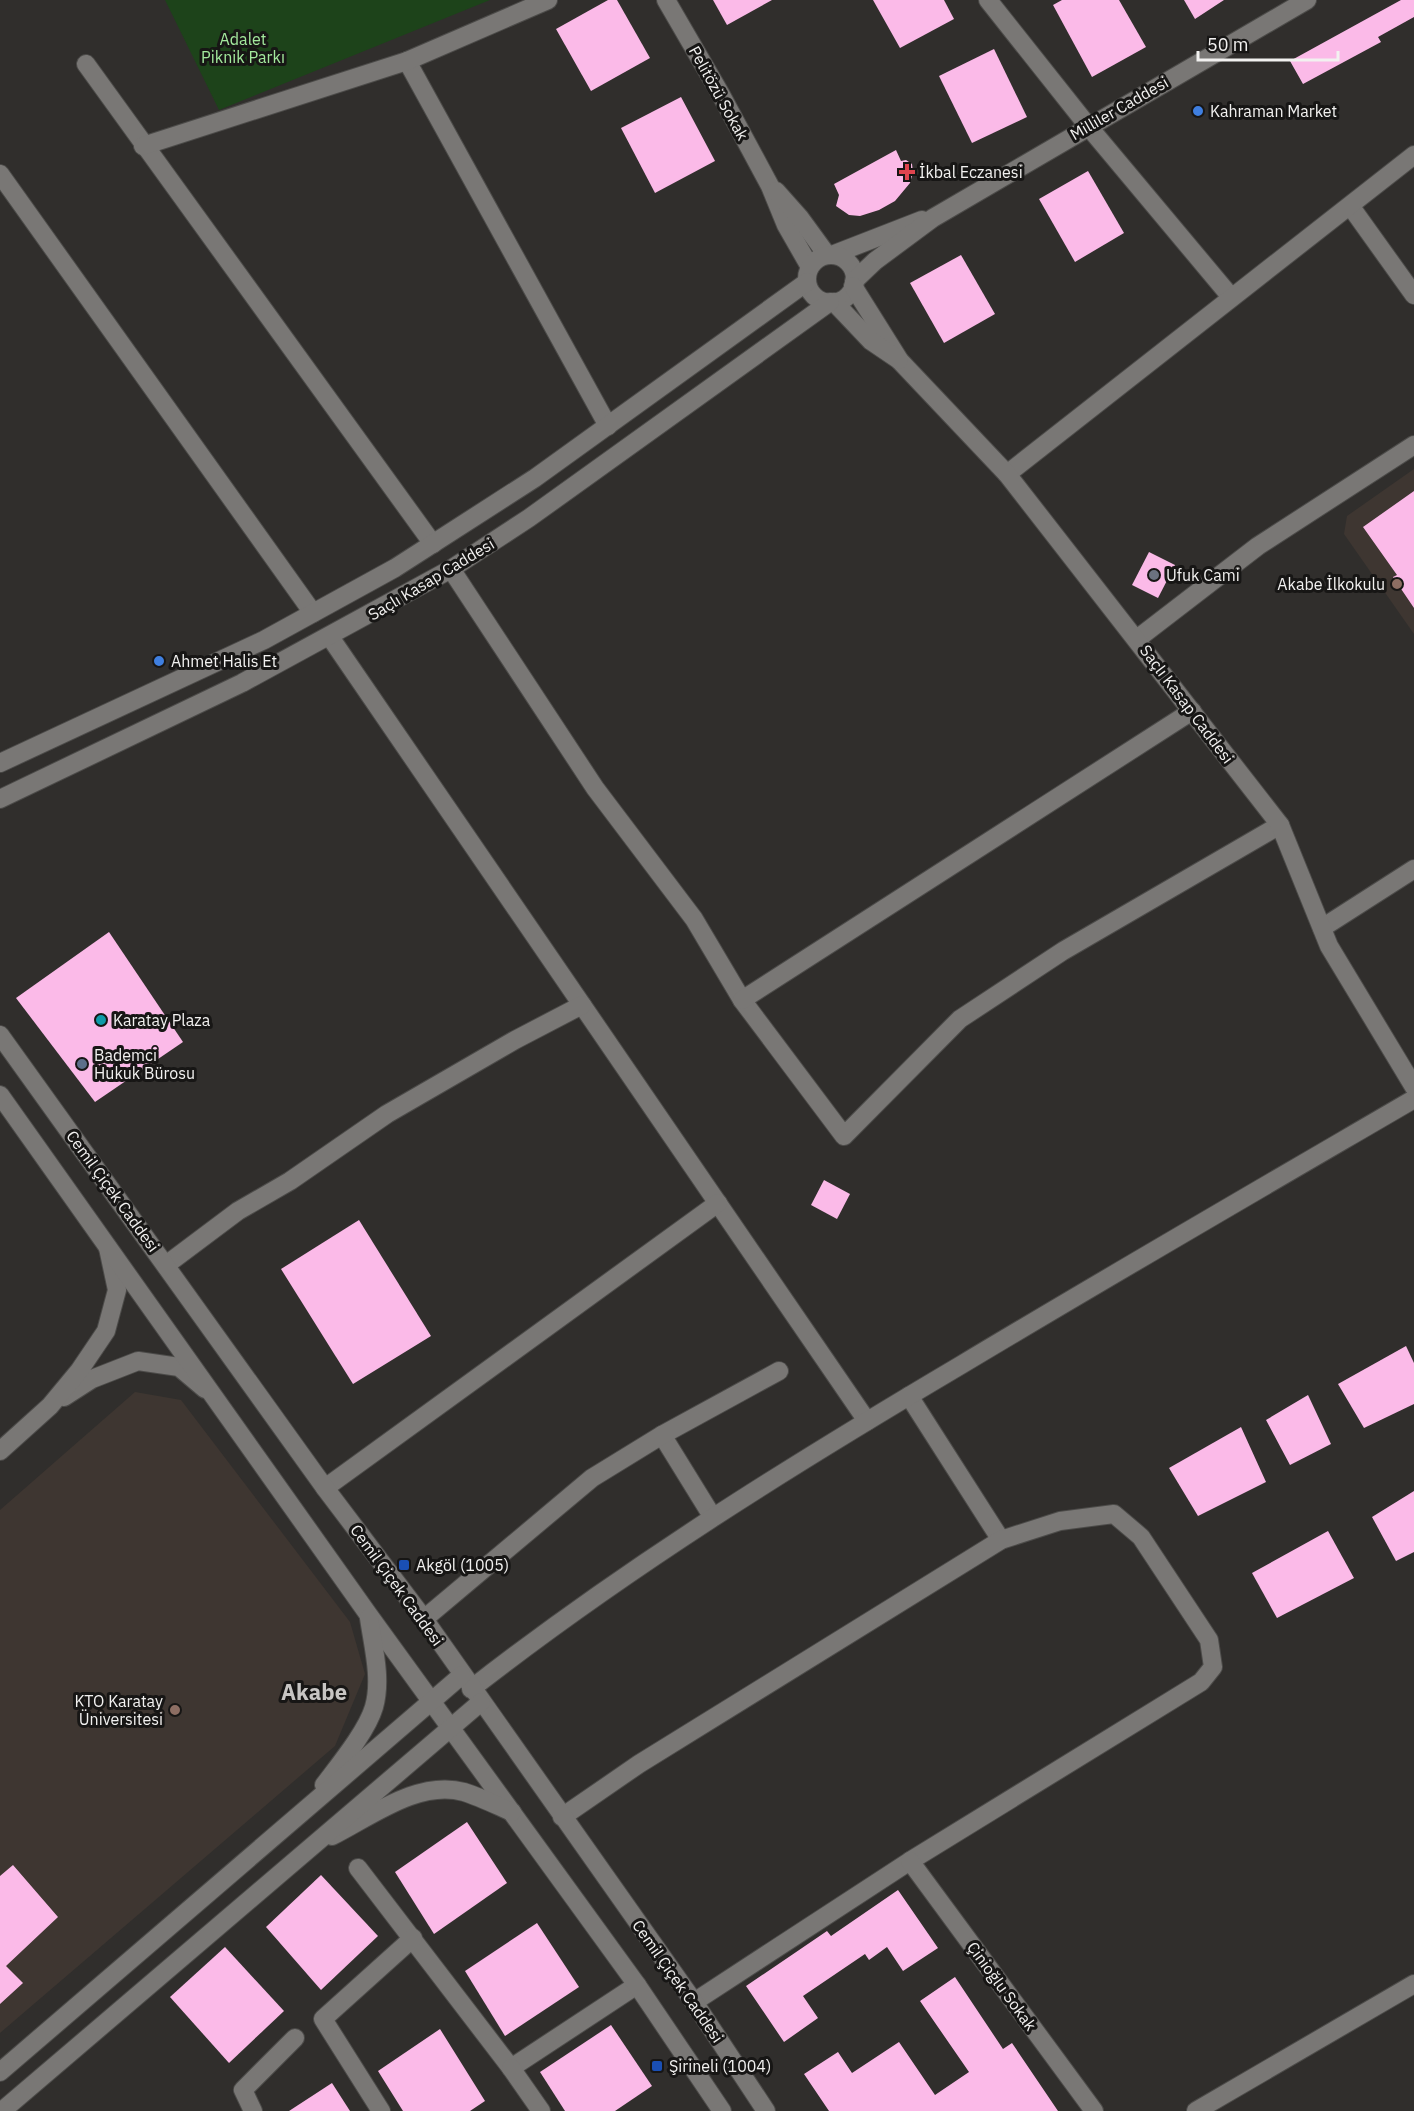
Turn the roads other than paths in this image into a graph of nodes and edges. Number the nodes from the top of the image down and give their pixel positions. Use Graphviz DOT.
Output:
graph roads {
  1 [pos="548,0"];
  2 [pos="666,0"];
  3 [pos="988,0"];
  4 [pos="1302,1"];
  5 [pos="407,61"];
  6 [pos="86,64"];
  7 [pos="1088,126"];
  8 [pos="143,146"];
  9 [pos="1414,155"];
  10 [pos="0,174"];
  11 [pos="770,186"];
  12 [pos="1351,207"];
  13 [pos="933,218"];
  14 [pos="830,255"];
  15 [pos="809,275"];
  16 [pos="854,283"];
  17 [pos="1414,295"];
  18 [pos="1231,297"];
  19 [pos="832,302"];
  20 [pos="900,360"];
  21 [pos="608,426"];
  22 [pos="1414,445"];
  23 [pos="1007,474"];
  24 [pos="433,544"];
  25 [pos="451,569"];
  26 [pos="314,613"];
  27 [pos="330,637"];
  28 [pos="1137,639"];
  29 [pos="1192,711"];
  30 [pos="0,763"];
  31 [pos="0,799"];
  32 [pos="1280,825"];
  33 [pos="1414,869"];
  34 [pos="1322,928"];
  35 [pos="742,1000"];
  36 [pos="582,1005"];
  37 [pos="0,1035"];
  38 [pos="1414,1087"];
  39 [pos="0,1095"];
  40 [pos="1414,1099"];
  41 [pos="718,1203"];
  42 [pos="107,1244"];
  43 [pos="166,1265"];
  44 [pos="779,1371"];
  45 [pos="909,1396"];
  46 [pos="221,1402"];
  47 [pos="50,1406"];
  48 [pos="867,1421"];
  49 [pos="662,1435"];
  50 [pos="0,1452"];
  51 [pos="325,1488"];
  52 [pos="712,1516"];
  53 [pos="1001,1540"];
  54 [pos="368,1614"];
  55 [pos="424,1619"];
  56 [pos="471,1688"];
  57 [pos="432,1702"];
  58 [pos="450,1725"];
  59 [pos="513,1812"];
  60 [pos="302,1815"];
  61 [pos="562,1817"];
  62 [pos="303,1851"];
  63 [pos="910,1861"];
  64 [pos="358,1868"];
  65 [pos="413,1938"];
  66 [pos="1414,1984"];
  67 [pos="637,1985"];
  68 [pos="694,2002"];
  69 [pos="296,2038"];
  70 [pos="512,2067"];
  71 [pos="0,2072"];
  72 [pos="2,2111"];
  73 [pos="254,2111"];
  74 [pos="381,2111"];
  75 [pos="541,2111"];
  76 [pos="722,2111"];
  77 [pos="766,2111"];
  78 [pos="1094,2111"];
  79 [pos="1196,2111"];
  1 -- 5 [label="street"];
  2 -- 11 [label="street, Pelitözü Sokak"];
  3 -- 7 [label="street"];
  4 -- 7 [label="street, Milliler Caddesi"];
  5 -- 8 [label="street"];
  5 -- 21 [label="street"];
  6 -- 8 [label="street"];
  7 -- 13 [label="street, Milliler Caddesi"];
  7 -- 18 [label="street"];
  8 -- 24 [label="street"];
  9 -- 12 [label="street"];
  10 -- 26 [label="street"];
  11 -- 14 [label="street, Pelitözü Sokak"];
  11 -- 15 [label="street, Pelitözü Sokak"];
  12 -- 17 [label="street"];
  12 -- 18 [label="street"];
  13 -- 14 [label="street, Milliler Caddesi"];
  13 -- 16 [label="street, Milliler Caddesi"];
  14 -- 15 [label="street"];
  14 -- 16 [label="street"];
  15 -- 19 [label="street"];
  15 -- 21 [label="street, Saçlı Kasap Caddesi"];
  16 -- 19 [label="street"];
  16 -- 20 [label="street, Saçlı Kasap Caddesi"];
  18 -- 23 [label="street"];
  19 -- 20 [label="street, Saçlı Kasap Caddesi"];
  19 -- 25 [label="street, Saçlı Kasap Caddesi"];
  20 -- 23 [label="street, Saçlı Kasap Caddesi"];
  21 -- 24 [label="street, Saçlı Kasap Caddesi"];
  22 -- 28 [label="street"];
  23 -- 28 [label="street, Saçlı Kasap Caddesi"];
  24 -- 26 [label="street, Saçlı Kasap Caddesi"];
  25 -- 27 [label="street, Saçlı Kasap Caddesi"];
  25 -- 35 [label="street"];
  26 -- 30 [label="street, Saçlı Kasap Caddesi"];
  27 -- 31 [label="street, Saçlı Kasap Caddesi"];
  27 -- 36 [label="street"];
  28 -- 29 [label="street, Saçlı Kasap Caddesi"];
  29 -- 32 [label="street, Saçlı Kasap Caddesi"];
  29 -- 35 [label="street"];
  32 -- 34 [label="street, Saçlı Kasap Caddesi"];
  32 -- 35 [label="street"];
  33 -- 34 [label="street"];
  34 -- 38 [label="street, Saçlı Kasap Caddesi"];
  36 -- 41 [label="street"];
  36 -- 43 [label="street"];
  37 -- 43 [label="street, Cemil Çiçek Caddesi"];
  39 -- 42 [label="street"];
  40 -- 45 [label="street"];
  41 -- 48 [label="street"];
  41 -- 51 [label="street"];
  42 -- 46 [label="street"];
  42 -- 47 [label="street"];
  43 -- 51 [label="street, Cemil Çiçek Caddesi"];
  44 -- 49 [label="street"];
  45 -- 48 [label="street"];
  45 -- 53 [label="street"];
  46 -- 47 [label="street"];
  46 -- 54 [label="street"];
  47 -- 50 [label="street"];
  48 -- 52 [label="street"];
  49 -- 52 [label="street"];
  49 -- 55 [label="street"];
  51 -- 55 [label="street, Cemil Çiçek Caddesi"];
  52 -- 56 [label="street"];
  53 -- 61 [label="street"];
  53 -- 63 [label="street"];
  54 -- 57 [label="street"];
  54 -- 60 [label="street"];
  55 -- 56 [label="street, Cemil Çiçek Caddesi"];
  56 -- 57 [label="street"];
  56 -- 58 [label="street"];
  56 -- 61 [label="street, Cemil Çiçek Caddesi"];
  57 -- 58 [label="street"];
  57 -- 60 [label="street"];
  58 -- 59 [label="street"];
  58 -- 62 [label="street"];
  59 -- 62 [label="street"];
  59 -- 67 [label="street"];
  60 -- 71 [label="street"];
  61 -- 68 [label="street, Cemil Çiçek Caddesi"];
  62 -- 72 [label="street"];
  63 -- 68 [label="street"];
  63 -- 78 [label="street, Çinioğlu Sokak"];
  64 -- 65 [label="street"];
  65 -- 70 [label="street"];
  65 -- 74 [label="street"];
  66 -- 79 [label="street"];
  67 -- 70 [label="street"];
  67 -- 76 [label="street"];
  68 -- 77 [label="street, Cemil Çiçek Caddesi"];
  69 -- 73 [label="street"];
  70 -- 75 [label="street"];
}
